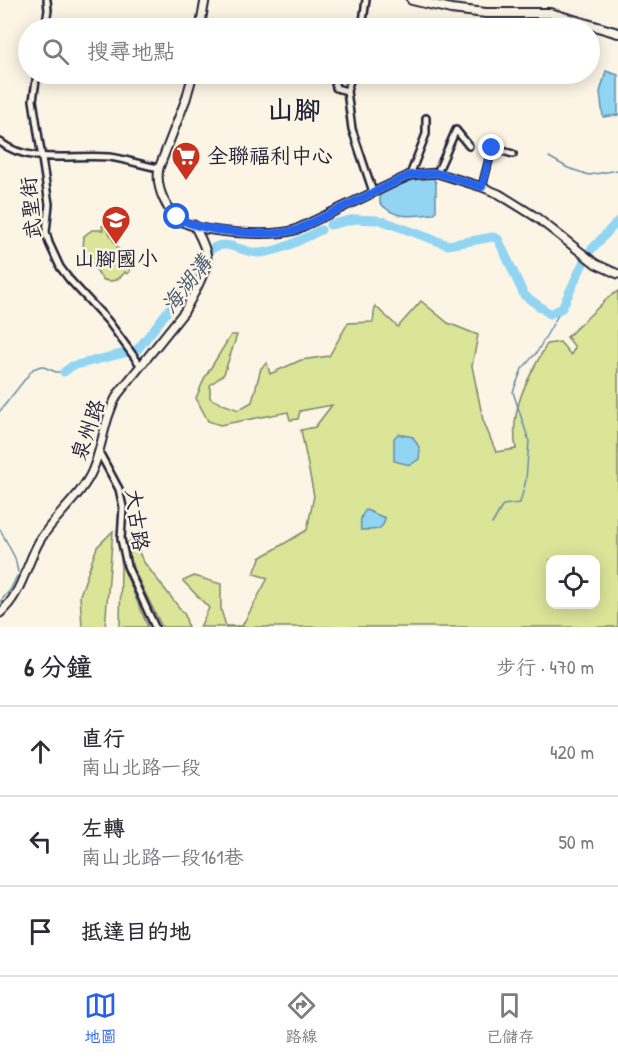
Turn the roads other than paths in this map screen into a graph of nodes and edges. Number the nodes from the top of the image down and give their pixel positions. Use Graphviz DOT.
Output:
graph roads {
  1 [pos="47,0"];
  2 [pos="205,0"];
  3 [pos="366,0"];
  4 [pos="412,0"];
  5 [pos="47,18"];
  6 [pos="202,18"];
  7 [pos="363,18"];
  8 [pos="567,18"];
  9 [pos="600,28"];
  10 [pos="618,33"];
  11 [pos="36,84"];
  12 [pos="190,84"];
  13 [pos="335,84"];
  14 [pos="349,84"];
  15 [pos="347,91"];
  16 [pos="426,118"];
  17 [pos="0,142"];
  18 [pos="469,146"];
  19 [pos="513,154"];
  20 [pos="43,156"];
  21 [pos="159,168"];
  22 [pos="437,173"];
  23 [pos="410,175"];
  24 [pos="482,187"];
  25 [pos="373,192"];
  26 [pos="194,225"];
  27 [pos="618,274"];
  28 [pos="141,366"];
  29 [pos="99,452"];
  30 [pos="0,613"];
  31 [pos="155,627"];
  1 -- 5 [label="street"];
  2 -- 6 [label="street"];
  3 -- 7 [label="street"];
  4 -- 8 [label="main road"];
  9 -- 10 [label="main road"];
  11 -- 20 [label="street, 武聖街"];
  12 -- 21 [label="street"];
  13 -- 15 [label="street"];
  14 -- 15 [label="street"];
  15 -- 25 [label="street"];
  16 -- 23 [label="street"];
  17 -- 20 [label="street"];
  18 -- 22 [label="street"];
  19 -- 24 [label="street"];
  20 -- 21 [label="street"];
  20 -- 28 [label="street, 武聖街"];
  21 -- 26 [label="street"];
  22 -- 23 [label="street"];
  22 -- 24 [label="street"];
  23 -- 25 [label="street"];
  24 -- 27 [label="street"];
  25 -- 26 [label="street"];
  26 -- 28 [label="street, 泉州路"];
  28 -- 29 [label="street, 泉州路"];
  29 -- 30 [label="street, 泉州路"];
  29 -- 31 [label="street, 大古路"];
}
